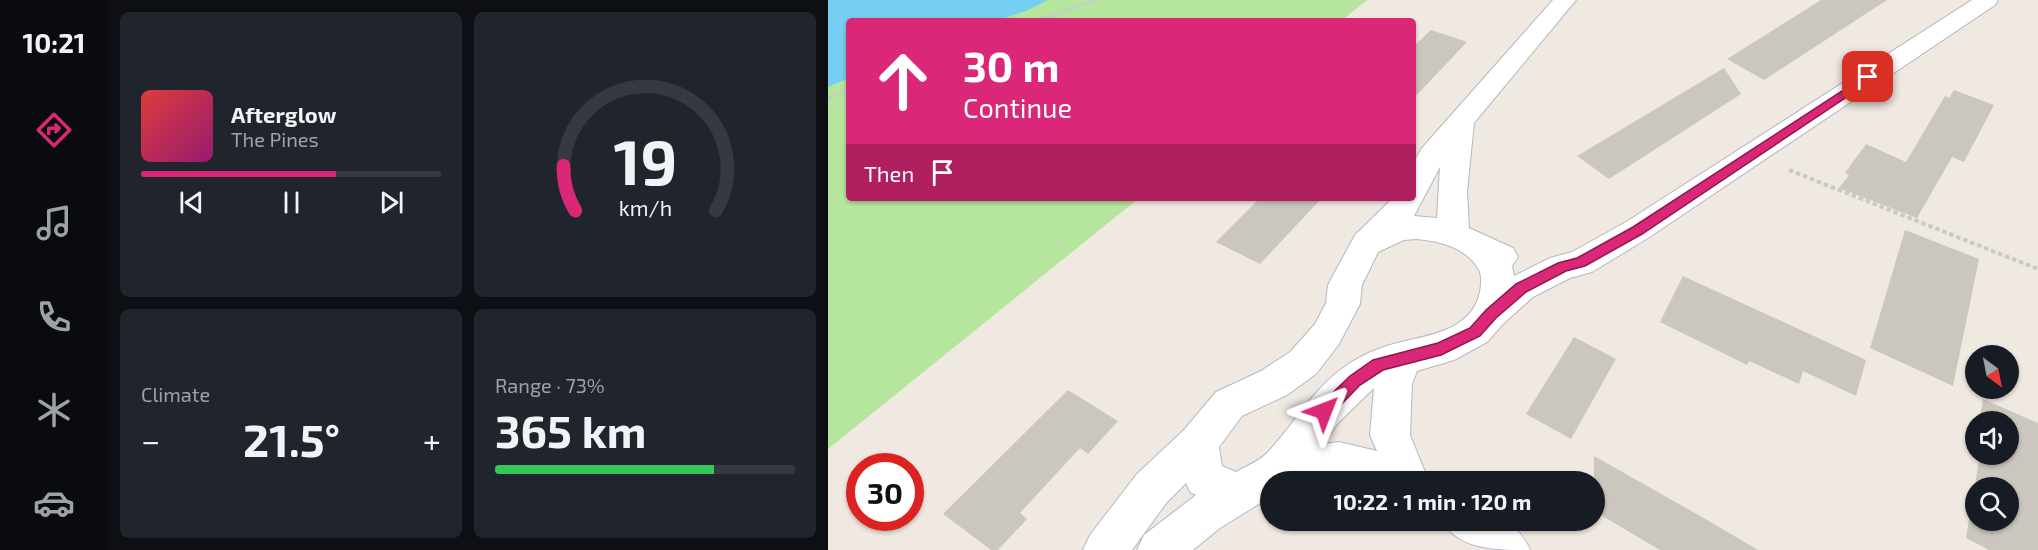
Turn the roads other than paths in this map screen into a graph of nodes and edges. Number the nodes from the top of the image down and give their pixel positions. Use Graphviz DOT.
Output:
graph roads {
  1 [pos="1565,0"];
  2 [pos="1987,0"];
  3 [pos="1461,121"];
  4 [pos="1416,184"];
  5 [pos="1407,201"];
  6 [pos="1468,241"];
  7 [pos="1366,244"];
  8 [pos="1562,267"];
  9 [pos="1491,314"];
  10 [pos="1404,357"];
  11 [pos="1198,443"];
  12 [pos="1280,469"];
  13 [pos="1377,471"];
  14 [pos="1405,471"];
  15 [pos="1238,494"];
  16 [pos="1480,531"];
  17 [pos="1105,550"];
  18 [pos="1159,550"];
  19 [pos="1508,550"];
  1 -- 3 [label="street"];
  2 -- 8 [label="street"];
  3 -- 4 [label="street"];
  3 -- 6 [label="street"];
  5 -- 7 [label="street"];
  6 -- 7 [label="street"];
  6 -- 8 [label="street"];
  6 -- 9 [label="street"];
  7 -- 11 [label="street"];
  8 -- 9 [label="street"];
  9 -- 10 [label="street"];
  10 -- 12 [label="street"];
  10 -- 14 [label="street"];
  11 -- 15 [label="street"];
  11 -- 17 [label="street"];
  12 -- 13 [label="street"];
  12 -- 15 [label="street"];
  15 -- 18 [label="street"];
  16 -- 19 [label="street"];
}
